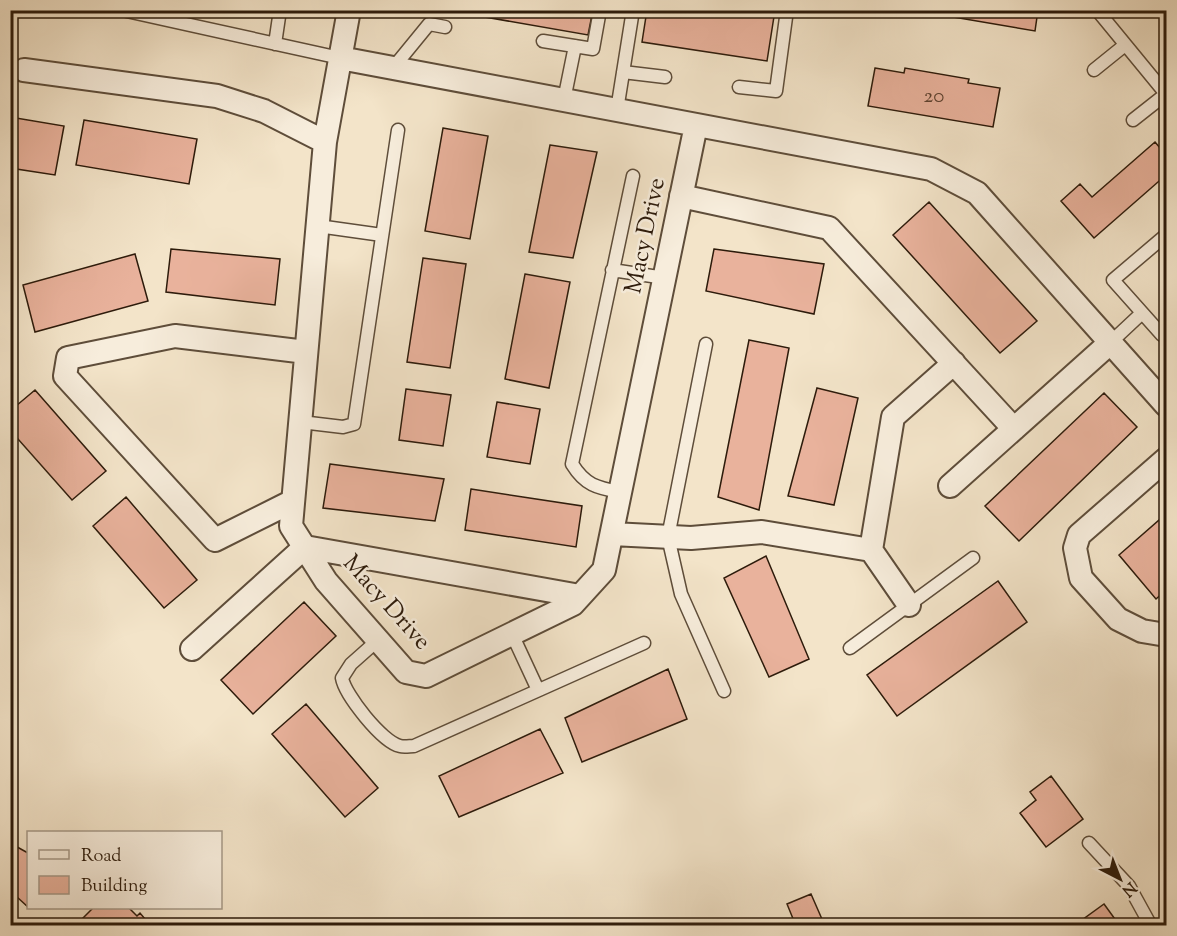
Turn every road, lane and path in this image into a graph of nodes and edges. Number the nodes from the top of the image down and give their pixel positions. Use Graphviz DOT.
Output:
graph roads {
  1 [pos="122,10"];
  2 [pos="280,10"];
  3 [pos="349,10"];
  4 [pos="600,10"];
  5 [pos="633,10"];
  6 [pos="787,10"];
  7 [pos="1096,10"];
  8 [pos="152,14"];
  9 [pos="445,27"];
  10 [pos="543,41"];
  11 [pos="275,44"];
  12 [pos="1125,45"];
  13 [pos="575,46"];
  14 [pos="340,58"];
  15 [pos="393,68"];
  16 [pos="24,70"];
  17 [pos="1094,70"];
  18 [pos="623,72"];
  19 [pos="665,77"];
  20 [pos="739,87"];
  21 [pos="1167,94"];
  22 [pos="564,100"];
  23 [pos="617,110"];
  24 [pos="1133,120"];
  25 [pos="696,125"];
  26 [pos="398,130"];
  27 [pos="325,142"];
  28 [pos="633,176"];
  29 [pos="681,196"];
  30 [pos="318,226"];
  31 [pos="382,235"];
  32 [pos="1167,235"];
  33 [pos="612,270"];
  34 [pos="664,278"];
  35 [pos="1142,313"];
  36 [pos="1167,330"];
  37 [pos="1110,342"];
  38 [pos="706,344"];
  39 [pos="306,352"];
  40 [pos="954,363"];
  41 [pos="1165,398"];
  42 [pos="300,422"];
  43 [pos="1014,429"];
  44 [pos="1167,459"];
  45 [pos="950,486"];
  46 [pos="621,492"];
  47 [pos="293,501"];
  48 [pos="612,534"];
  49 [pos="668,537"];
  50 [pos="305,547"];
  51 [pos="871,550"];
  52 [pos="973,558"];
  53 [pos="580,596"];
  54 [pos="909,605"];
  55 [pos="512,634"];
  56 [pos="1167,635"];
  57 [pos="378,640"];
  58 [pos="644,643"];
  59 [pos="850,648"];
  60 [pos="192,649"];
  61 [pos="538,690"];
  62 [pos="724,691"];
  63 [pos="1089,843"];
  64 [pos="1151,926"];
  1 -- 8 [label="lane"];
  2 -- 11 [label="lane"];
  3 -- 14 [label="street, Macy Drive"];
  4 -- 13 [label="lane"];
  5 -- 18 [label="lane"];
  6 -- 20 [label="lane"];
  7 -- 12 [label="lane"];
  8 -- 11 [label="lane"];
  9 -- 15 [label="lane"];
  10 -- 13 [label="lane"];
  11 -- 14 [label="lane"];
  12 -- 17 [label="lane"];
  12 -- 21 [label="lane"];
  13 -- 22 [label="lane"];
  14 -- 15 [label="street"];
  14 -- 27 [label="street, Macy Drive"];
  15 -- 22 [label="street"];
  16 -- 27 [label="street"];
  18 -- 19 [label="lane"];
  18 -- 23 [label="lane"];
  21 -- 24 [label="lane"];
  22 -- 23 [label="street"];
  23 -- 25 [label="street"];
  25 -- 29 [label="street, Macy Drive"];
  25 -- 37 [label="street"];
  26 -- 31 [label="lane"];
  27 -- 30 [label="street, Macy Drive"];
  28 -- 33 [label="lane"];
  29 -- 34 [label="street, Macy Drive"];
  29 -- 40 [label="street"];
  30 -- 31 [label="lane"];
  30 -- 39 [label="street, Macy Drive"];
  31 -- 42 [label="lane"];
  32 -- 35 [label="lane"];
  33 -- 34 [label="lane"];
  33 -- 46 [label="lane"];
  34 -- 46 [label="street, Macy Drive"];
  35 -- 36 [label="lane"];
  35 -- 37 [label="lane"];
  37 -- 41 [label="street"];
  37 -- 43 [label="street"];
  38 -- 49 [label="lane"];
  39 -- 42 [label="street, Macy Drive"];
  39 -- 47 [label="street"];
  40 -- 43 [label="street"];
  40 -- 51 [label="street"];
  42 -- 47 [label="street, Macy Drive"];
  43 -- 45 [label="street"];
  44 -- 56 [label="street"];
  46 -- 48 [label="street, Macy Drive"];
  47 -- 50 [label="street, Macy Drive"];
  48 -- 49 [label="street"];
  48 -- 53 [label="street, Macy Drive"];
  49 -- 51 [label="street"];
  49 -- 62 [label="lane"];
  50 -- 53 [label="street"];
  50 -- 57 [label="street, Macy Drive"];
  50 -- 60 [label="street"];
  51 -- 54 [label="street"];
  52 -- 54 [label="lane"];
  53 -- 55 [label="street, Macy Drive"];
  54 -- 59 [label="lane"];
  55 -- 57 [label="street, Macy Drive"];
  55 -- 61 [label="lane"];
  57 -- 61 [label="lane"];
  58 -- 61 [label="lane"];
  63 -- 64 [label="lane"];
}
